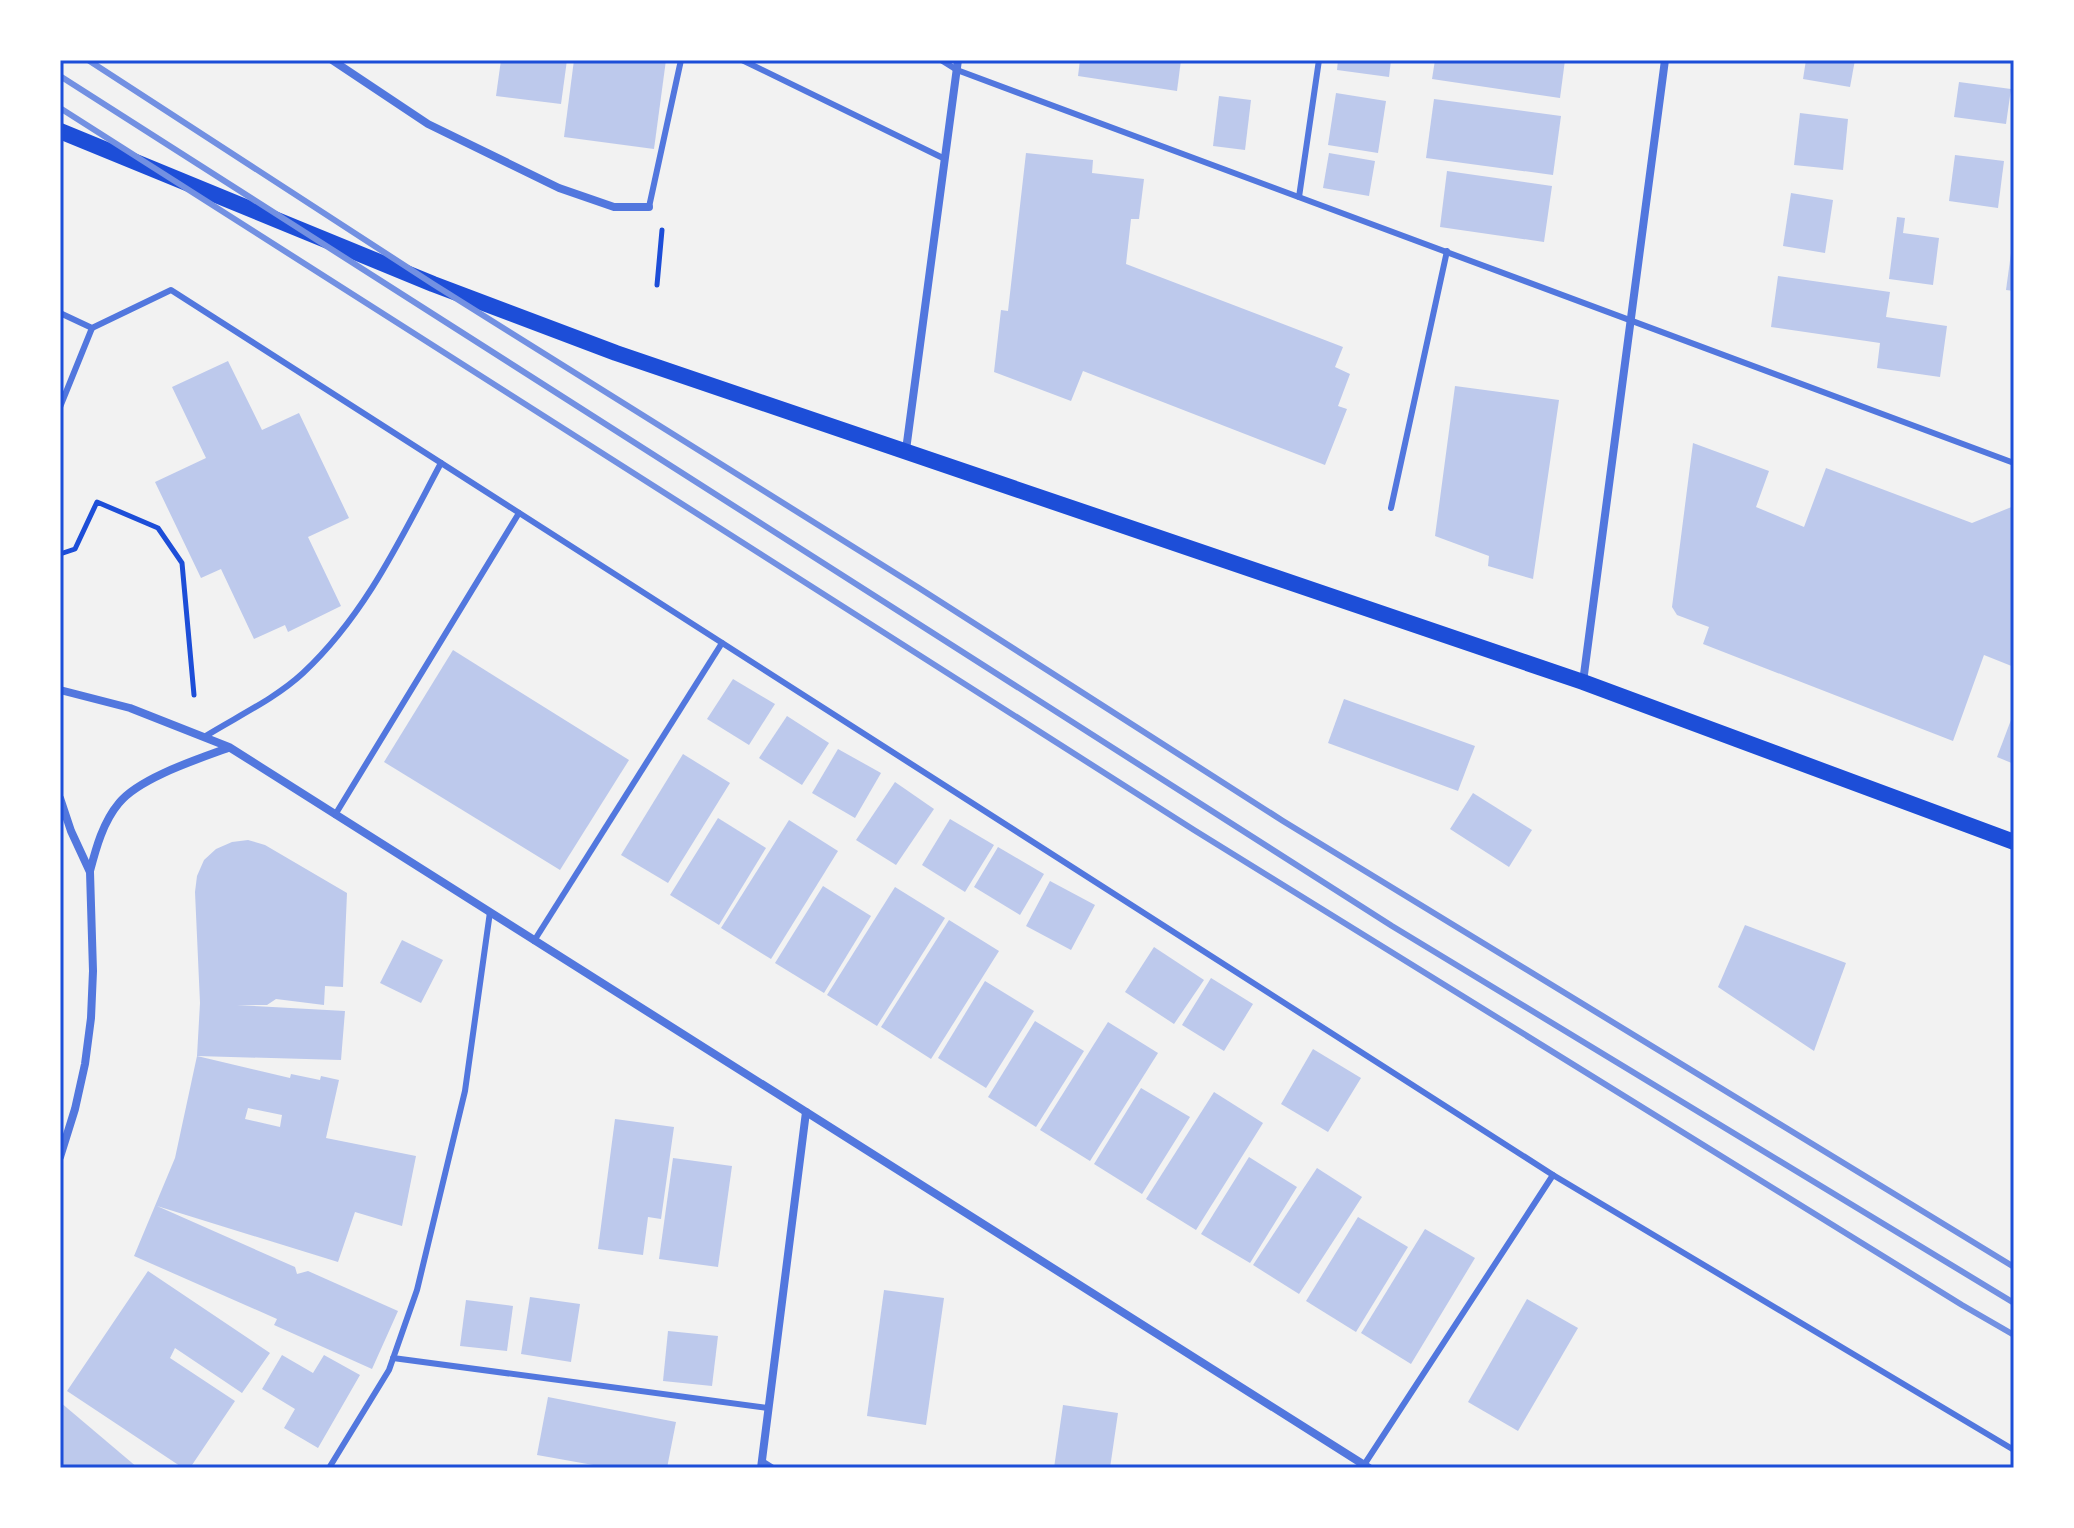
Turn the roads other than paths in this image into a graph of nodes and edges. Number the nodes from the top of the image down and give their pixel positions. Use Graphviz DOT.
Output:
graph roads {
  1 [pos="332,60"];
  2 [pos="681,60"];
  3 [pos="742,60"];
  4 [pos="941,60"];
  5 [pos="1319,60"];
  6 [pos="1665,60"];
  7 [pos="957,65"];
  8 [pos="60,131"];
  9 [pos="945,159"];
  10 [pos="1299,197"];
  11 [pos="649,207"];
  12 [pos="1447,251"];
  13 [pos="60,313"];
  14 [pos="1631,319"];
  15 [pos="92,328"];
  16 [pos="60,407"];
  17 [pos="906,450"];
  18 [pos="441,463"];
  19 [pos="2014,463"];
  20 [pos="1391,508"];
  21 [pos="519,513"];
  22 [pos="722,643"];
  23 [pos="1583,682"];
  24 [pos="60,690"];
  25 [pos="204,737"];
  26 [pos="229,747"];
  27 [pos="60,798"];
  28 [pos="335,815"];
  29 [pos="2014,842"];
  30 [pos="90,872"];
  31 [pos="490,912"];
  32 [pos="534,941"];
  33 [pos="806,1112"];
  34 [pos="60,1157"];
  35 [pos="1553,1175"];
  36 [pos="393,1358"];
  37 [pos="768,1408"];
  38 [pos="2014,1450"];
  39 [pos="761,1464"];
  40 [pos="1367,1466"];
  41 [pos="329,1468"];
  42 [pos="773,1468"];
  1 -- 11 [label="street"];
  2 -- 11 [label="lane"];
  3 -- 9 [label="lane"];
  4 -- 7 [label="lane"];
  5 -- 10 [label="lane"];
  6 -- 14 [label="street"];
  7 -- 9 [label="street"];
  7 -- 10 [label="lane"];
  8 -- 17 [label="main road"];
  9 -- 17 [label="street"];
  10 -- 12 [label="lane"];
  12 -- 14 [label="lane"];
  12 -- 20 [label="lane"];
  13 -- 15 [label="lane"];
  14 -- 19 [label="lane"];
  14 -- 23 [label="street"];
  15 -- 16 [label="lane"];
  15 -- 18 [label="lane"];
  17 -- 23 [label="main road"];
  18 -- 21 [label="lane"];
  18 -- 25 [label="lane"];
  21 -- 22 [label="lane"];
  21 -- 28 [label="lane"];
  22 -- 32 [label="lane"];
  22 -- 35 [label="lane"];
  23 -- 29 [label="main road"];
  24 -- 25 [label="street"];
  25 -- 26 [label="street"];
  26 -- 28 [label="street"];
  26 -- 30 [label="street"];
  27 -- 30 [label="street"];
  28 -- 31 [label="street"];
  30 -- 34 [label="street"];
  31 -- 32 [label="street"];
  31 -- 36 [label="lane"];
  32 -- 33 [label="street"];
  33 -- 37 [label="street"];
  33 -- 40 [label="street"];
  35 -- 38 [label="lane"];
  35 -- 40 [label="lane"];
  36 -- 37 [label="lane"];
  36 -- 41 [label="lane"];
  37 -- 39 [label="street"];
  39 -- 42 [label="lane"];
}
